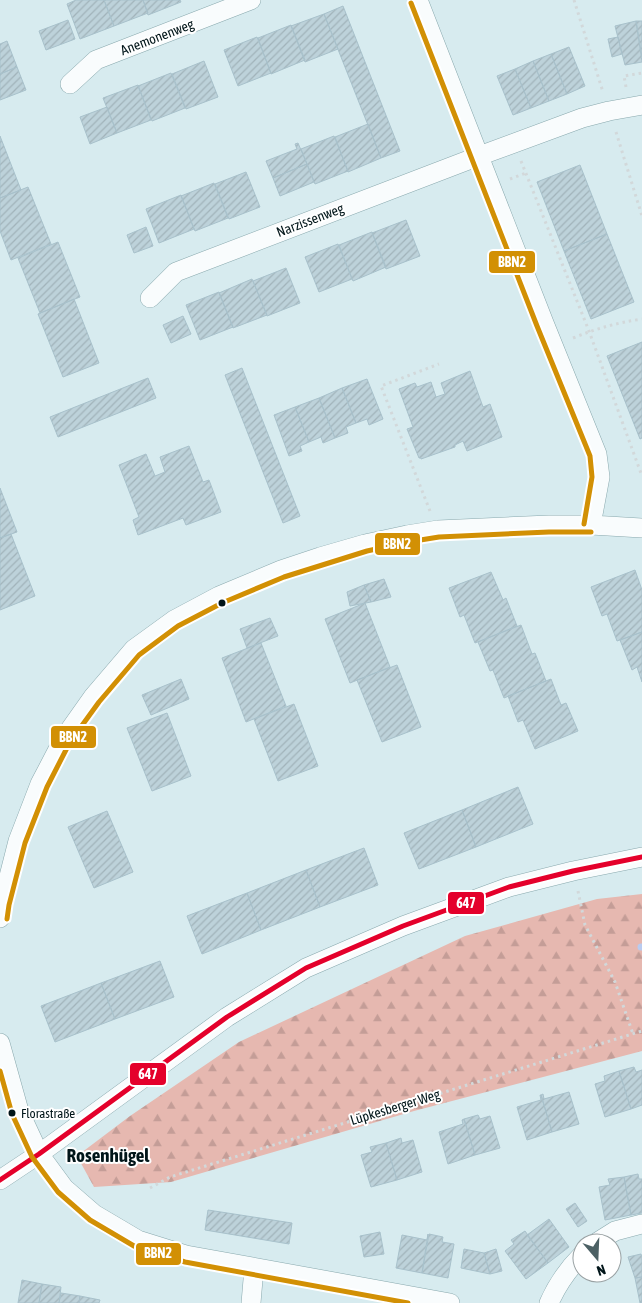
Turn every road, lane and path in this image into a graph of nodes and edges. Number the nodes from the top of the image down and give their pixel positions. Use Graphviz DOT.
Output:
graph roads {
  1 [pos="251,0"];
  2 [pos="418,0"];
  3 [pos="574,0"];
  4 [pos="70,84"];
  5 [pos="642,105"];
  6 [pos="609,111"];
  7 [pos="514,143"];
  8 [pos="479,156"];
  9 [pos="640,206"];
  10 [pos="642,216"];
  11 [pos="150,298"];
  12 [pos="642,319"];
  13 [pos="589,331"];
  14 [pos="573,338"];
  15 [pos="439,364"];
  16 [pos="642,476"];
  17 [pos="591,525"];
  18 [pos="642,528"];
  19 [pos="438,530"];
  20 [pos="642,857"];
  21 [pos="573,871"];
  22 [pos="0,918"];
  23 [pos="642,1031"];
  24 [pos="633,1034"];
  25 [pos="0,1042"];
  26 [pos="39,1154"];
  27 [pos="0,1180"];
  28 [pos="150,1188"];
  29 [pos="642,1224"];
  30 [pos="612,1233"];
  31 [pos="572,1265"];
  32 [pos="254,1268"];
  33 [pos="251,1303"];
  34 [pos="450,1303"];
  35 [pos="549,1303"];
  1 -- 4 [label="street, Anemonenweg"];
  2 -- 8 [label="street"];
  3 -- 6 [label="path"];
  5 -- 6 [label="street, Narzissenweg"];
  6 -- 7 [label="street, Narzissenweg"];
  6 -- 9 [label="path"];
  7 -- 8 [label="street, Narzissenweg"];
  7 -- 13 [label="path"];
  8 -- 11 [label="street, Narzissenweg"];
  8 -- 17 [label="street"];
  9 -- 10 [label="path"];
  12 -- 13 [label="path"];
  13 -- 14 [label="path"];
  13 -- 16 [label="path"];
  15 -- 19 [label="path"];
  17 -- 18 [label="street"];
  17 -- 19 [label="street"];
  19 -- 22 [label="street"];
  20 -- 21 [label="street"];
  21 -- 24 [label="path"];
  21 -- 26 [label="street"];
  23 -- 24 [label="path, Lüpkesberger Weg"];
  24 -- 28 [label="path, Lüpkesberger Weg"];
  25 -- 26 [label="street"];
  26 -- 27 [label="street"];
  26 -- 32 [label="street"];
  29 -- 30 [label="street"];
  31 -- 35 [label="street"];
  32 -- 33 [label="street"];
  32 -- 34 [label="street"];
}
